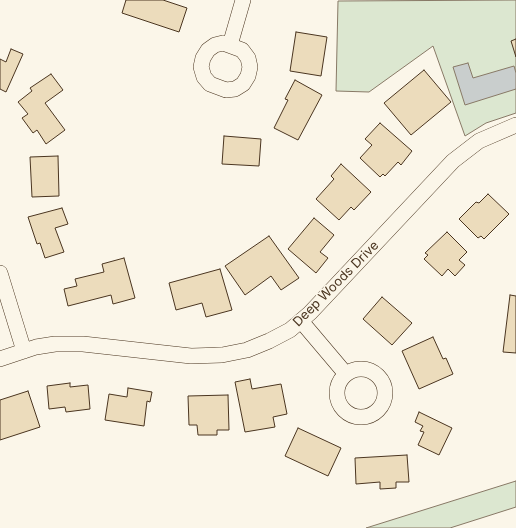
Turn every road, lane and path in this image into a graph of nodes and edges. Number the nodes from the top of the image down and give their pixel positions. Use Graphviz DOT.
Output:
graph roads {
  1 [pos="243,0"];
  2 [pos="230,45"];
  3 [pos="516,125"];
  4 [pos="0,273"];
  5 [pos="301,321"];
  6 [pos="24,351"];
  7 [pos="0,359"];
  8 [pos="345,374"];
  1 -- 2 [label="street"];
  3 -- 5 [label="street, Deep Woods Drive"];
  4 -- 6 [label="street"];
  5 -- 6 [label="street, Deep Woods Drive"];
  5 -- 8 [label="street"];
  6 -- 7 [label="street, Deep Woods Drive"];
}
